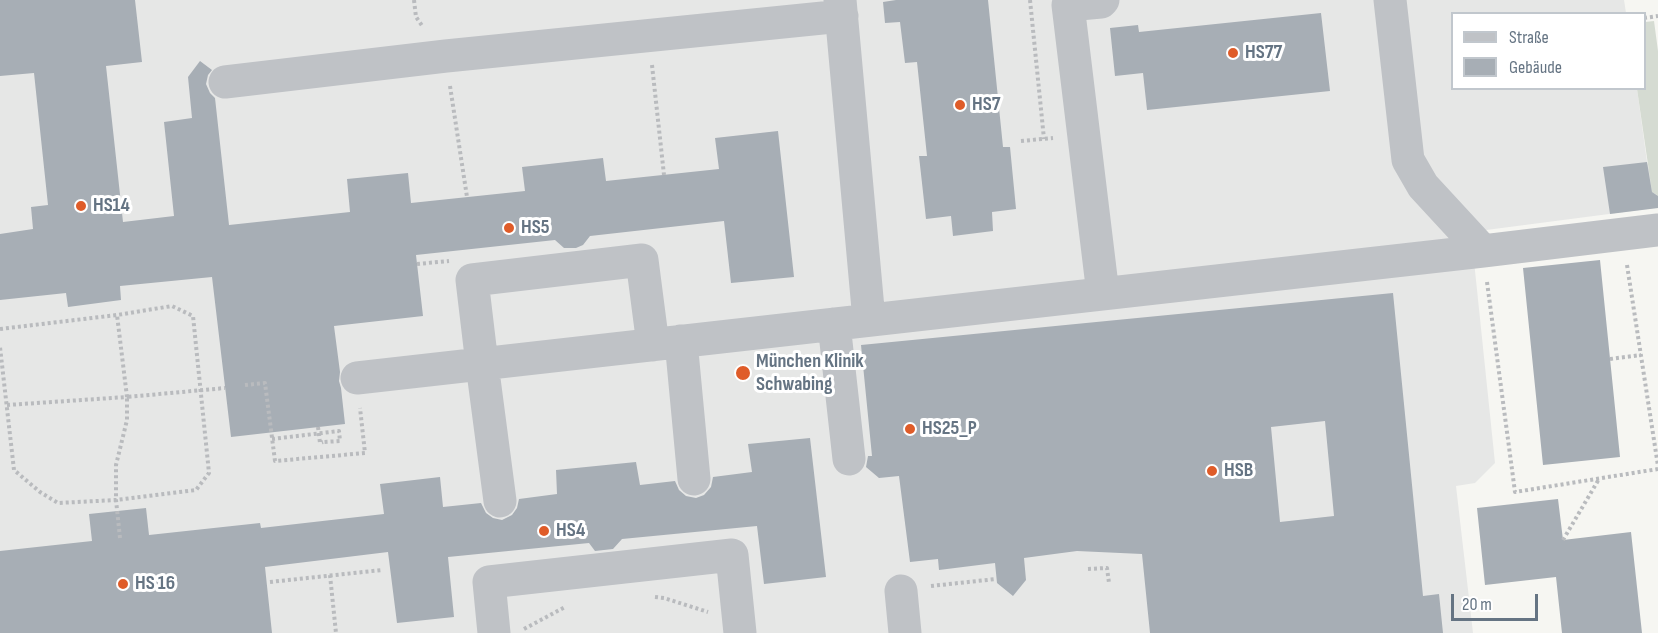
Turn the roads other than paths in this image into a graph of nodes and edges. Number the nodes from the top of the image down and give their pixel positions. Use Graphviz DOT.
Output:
graph roads {
  1 [pos="1102,0"];
  2 [pos="1390,0"];
  3 [pos="1068,2"];
  4 [pos="841,8"];
  5 [pos="225,82"];
  6 [pos="1658,230"];
  7 [pos="1483,252"];
  8 [pos="1103,294"];
  9 [pos="869,320"];
  10 [pos="834,324"];
  11 [pos="667,343"];
  12 [pos="482,364"];
  13 [pos="357,378"];
  14 [pos="849,459"];
  15 [pos="694,479"];
  16 [pos="500,501"];
  17 [pos="901,591"];
  18 [pos="740,629"];
  19 [pos="494,633"];
  20 [pos="905,633"];
  1 -- 3 [label="street"];
  2 -- 7 [label="street"];
  3 -- 8 [label="street"];
  4 -- 5 [label="street"];
  4 -- 9 [label="street"];
  6 -- 7 [label="street"];
  7 -- 8 [label="street"];
  8 -- 9 [label="street"];
  9 -- 10 [label="street"];
  10 -- 11 [label="street"];
  10 -- 14 [label="street"];
  11 -- 12 [label="street"];
  11 -- 12 [label="street"];
  11 -- 15 [label="street"];
  12 -- 13 [label="street"];
  12 -- 16 [label="street"];
  17 -- 20 [label="street"];
  18 -- 19 [label="street"];
}
